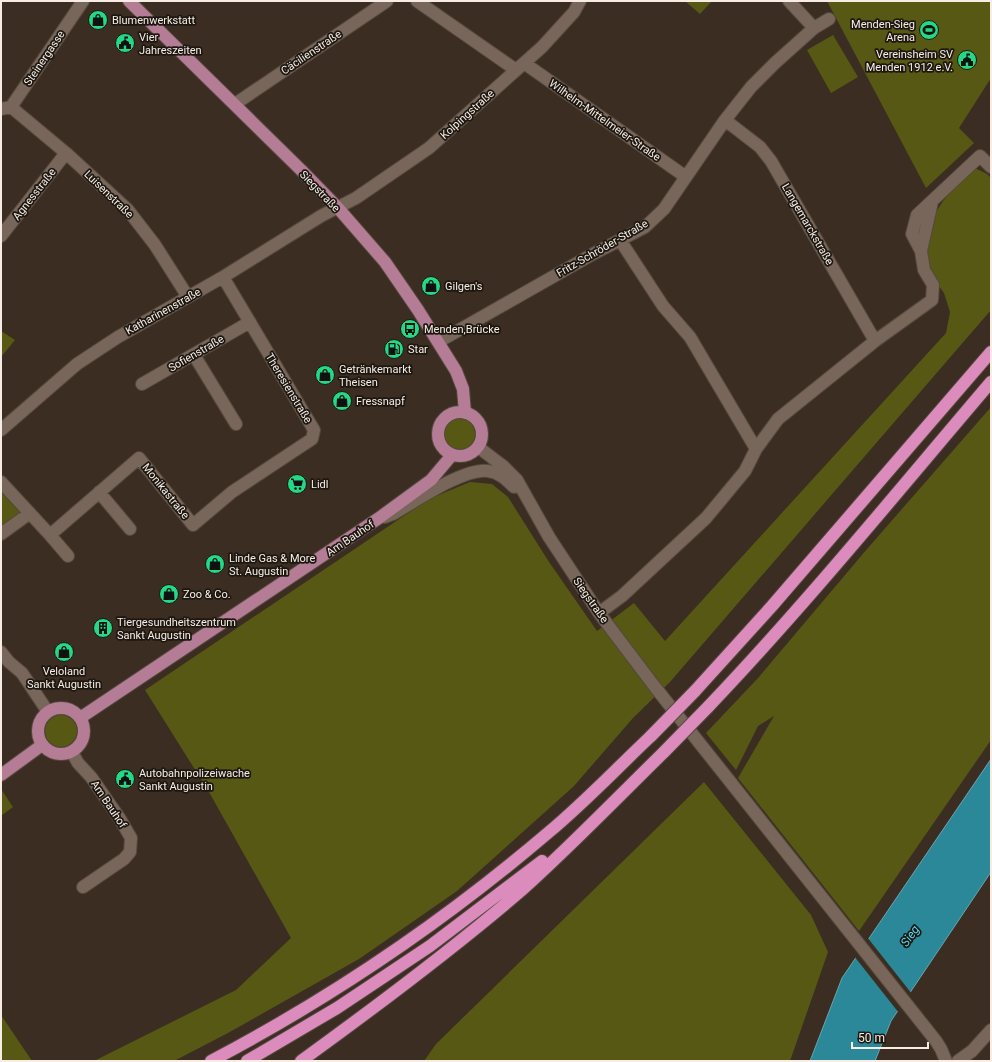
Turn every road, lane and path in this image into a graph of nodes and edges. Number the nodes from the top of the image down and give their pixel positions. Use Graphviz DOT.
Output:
graph roads {
  1 [pos="83,1"];
  2 [pos="387,1"];
  3 [pos="417,1"];
  4 [pos="580,1"];
  5 [pos="788,1"];
  6 [pos="130,2"];
  7 [pos="829,19"];
  8 [pos="814,28"];
  9 [pos="520,67"];
  10 [pos="235,104"];
  11 [pos="6,108"];
  12 [pos="725,120"];
  13 [pos="66,153"];
  14 [pos="991,167"];
  15 [pos="686,177"];
  16 [pos="338,208"];
  17 [pos="1,236"];
  18 [pos="620,240"];
  19 [pos="224,277"];
  20 [pos="188,297"];
  21 [pos="250,322"];
  22 [pos="875,341"];
  23 [pos="438,342"];
  24 [pos="991,352"];
  25 [pos="194,355"];
  26 [pos="991,382"];
  27 [pos="142,384"];
  28 [pos="465,413"];
  29 [pos="236,424"];
  30 [pos="1,429"];
  31 [pos="478,447"];
  32 [pos="756,449"];
  33 [pos="452,455"];
  34 [pos="1,482"];
  35 [pos="99,492"];
  36 [pos="232,492"];
  37 [pos="527,499"];
  38 [pos="30,513"];
  39 [pos="379,518"];
  40 [pos="130,529"];
  41 [pos="1,534"];
  42 [pos="50,535"];
  43 [pos="68,556"];
  44 [pos="599,613"];
  45 [pos="1,652"];
  46 [pos="48,712"];
  47 [pos="80,718"];
  48 [pos="42,745"];
  49 [pos="72,752"];
  50 [pos="1,775"];
  51 [pos="612,803"];
  52 [pos="83,887"];
  53 [pos="991,1030"];
  54 [pos="211,1061"];
  55 [pos="247,1061"];
  56 [pos="301,1061"];
  57 [pos="946,1061"];
  58 [pos="958,1061"];
  1 -- 11 [label="street, Steinergasse"];
  2 -- 10 [label="street, Cäcilienstraße"];
  3 -- 9 [label="street, Wilhelm-Mittelmeier-Straße"];
  4 -- 9 [label="street, Kolpingstraße"];
  5 -- 8 [label="street"];
  6 -- 10 [label="main road, Siegstraße"];
  7 -- 8 [label="street, Fritz-Schröder-Straße"];
  8 -- 12 [label="street, Fritz-Schröder-Straße"];
  9 -- 15 [label="street, Wilhelm-Mittelmeier-Straße"];
  9 -- 16 [label="street, Kolpingstraße"];
  10 -- 16 [label="main road, Siegstraße"];
  11 -- 13 [label="street, Luisenstraße"];
  12 -- 15 [label="street, Fritz-Schröder-Straße"];
  12 -- 22 [label="street, Langemarckstraße"];
  13 -- 17 [label="street, Agnesstraße"];
  13 -- 20 [label="street, Luisenstraße"];
  14 -- 22 [label="street"];
  15 -- 18 [label="street, Fritz-Schröder-Straße"];
  16 -- 19 [label="street, Katharinenstraße"];
  16 -- 23 [label="main road, Siegstraße"];
  18 -- 23 [label="street, Fritz-Schröder-Straße"];
  18 -- 32 [label="street"];
  19 -- 20 [label="street, Katharinenstraße"];
  19 -- 21 [label="street, Theresienstraße"];
  20 -- 30 [label="street, Katharinenstraße"];
  21 -- 25 [label="street, Sofienstraße"];
  21 -- 36 [label="street, Theresienstraße"];
  22 -- 32 [label="street"];
  23 -- 28 [label="main road, Siegstraße"];
  24 -- 54 [label="highway, bridge"];
  25 -- 27 [label="street, Sofienstraße"];
  25 -- 29 [label="street"];
  26 -- 51 [label="highway, bridge"];
  28 -- 31 [label="main road"];
  28 -- 33 [label="main road"];
  31 -- 33 [label="main road"];
  31 -- 37 [label="street, Siegstraße"];
  32 -- 44 [label="street"];
  33 -- 39 [label="main road, Am Bauhof"];
  34 -- 38 [label="street"];
  35 -- 36 [label="street, Monikastraße"];
  35 -- 40 [label="street"];
  35 -- 42 [label="street, Monikastraße"];
  37 -- 39 [label="street"];
  37 -- 44 [label="street, Siegstraße"];
  38 -- 41 [label="street"];
  38 -- 42 [label="street"];
  39 -- 47 [label="main road, Am Bauhof"];
  42 -- 43 [label="street"];
  44 -- 57 [label="street, Siegstraße"];
  45 -- 46 [label="street"];
  46 -- 47 [label="main road"];
  46 -- 48 [label="main road"];
  47 -- 49 [label="main road"];
  48 -- 49 [label="main road"];
  48 -- 50 [label="main road"];
  49 -- 52 [label="street, Am Bauhof"];
  51 -- 55 [label="highway"];
  51 -- 56 [label="highway"];
  53 -- 58 [label="street"];
}
